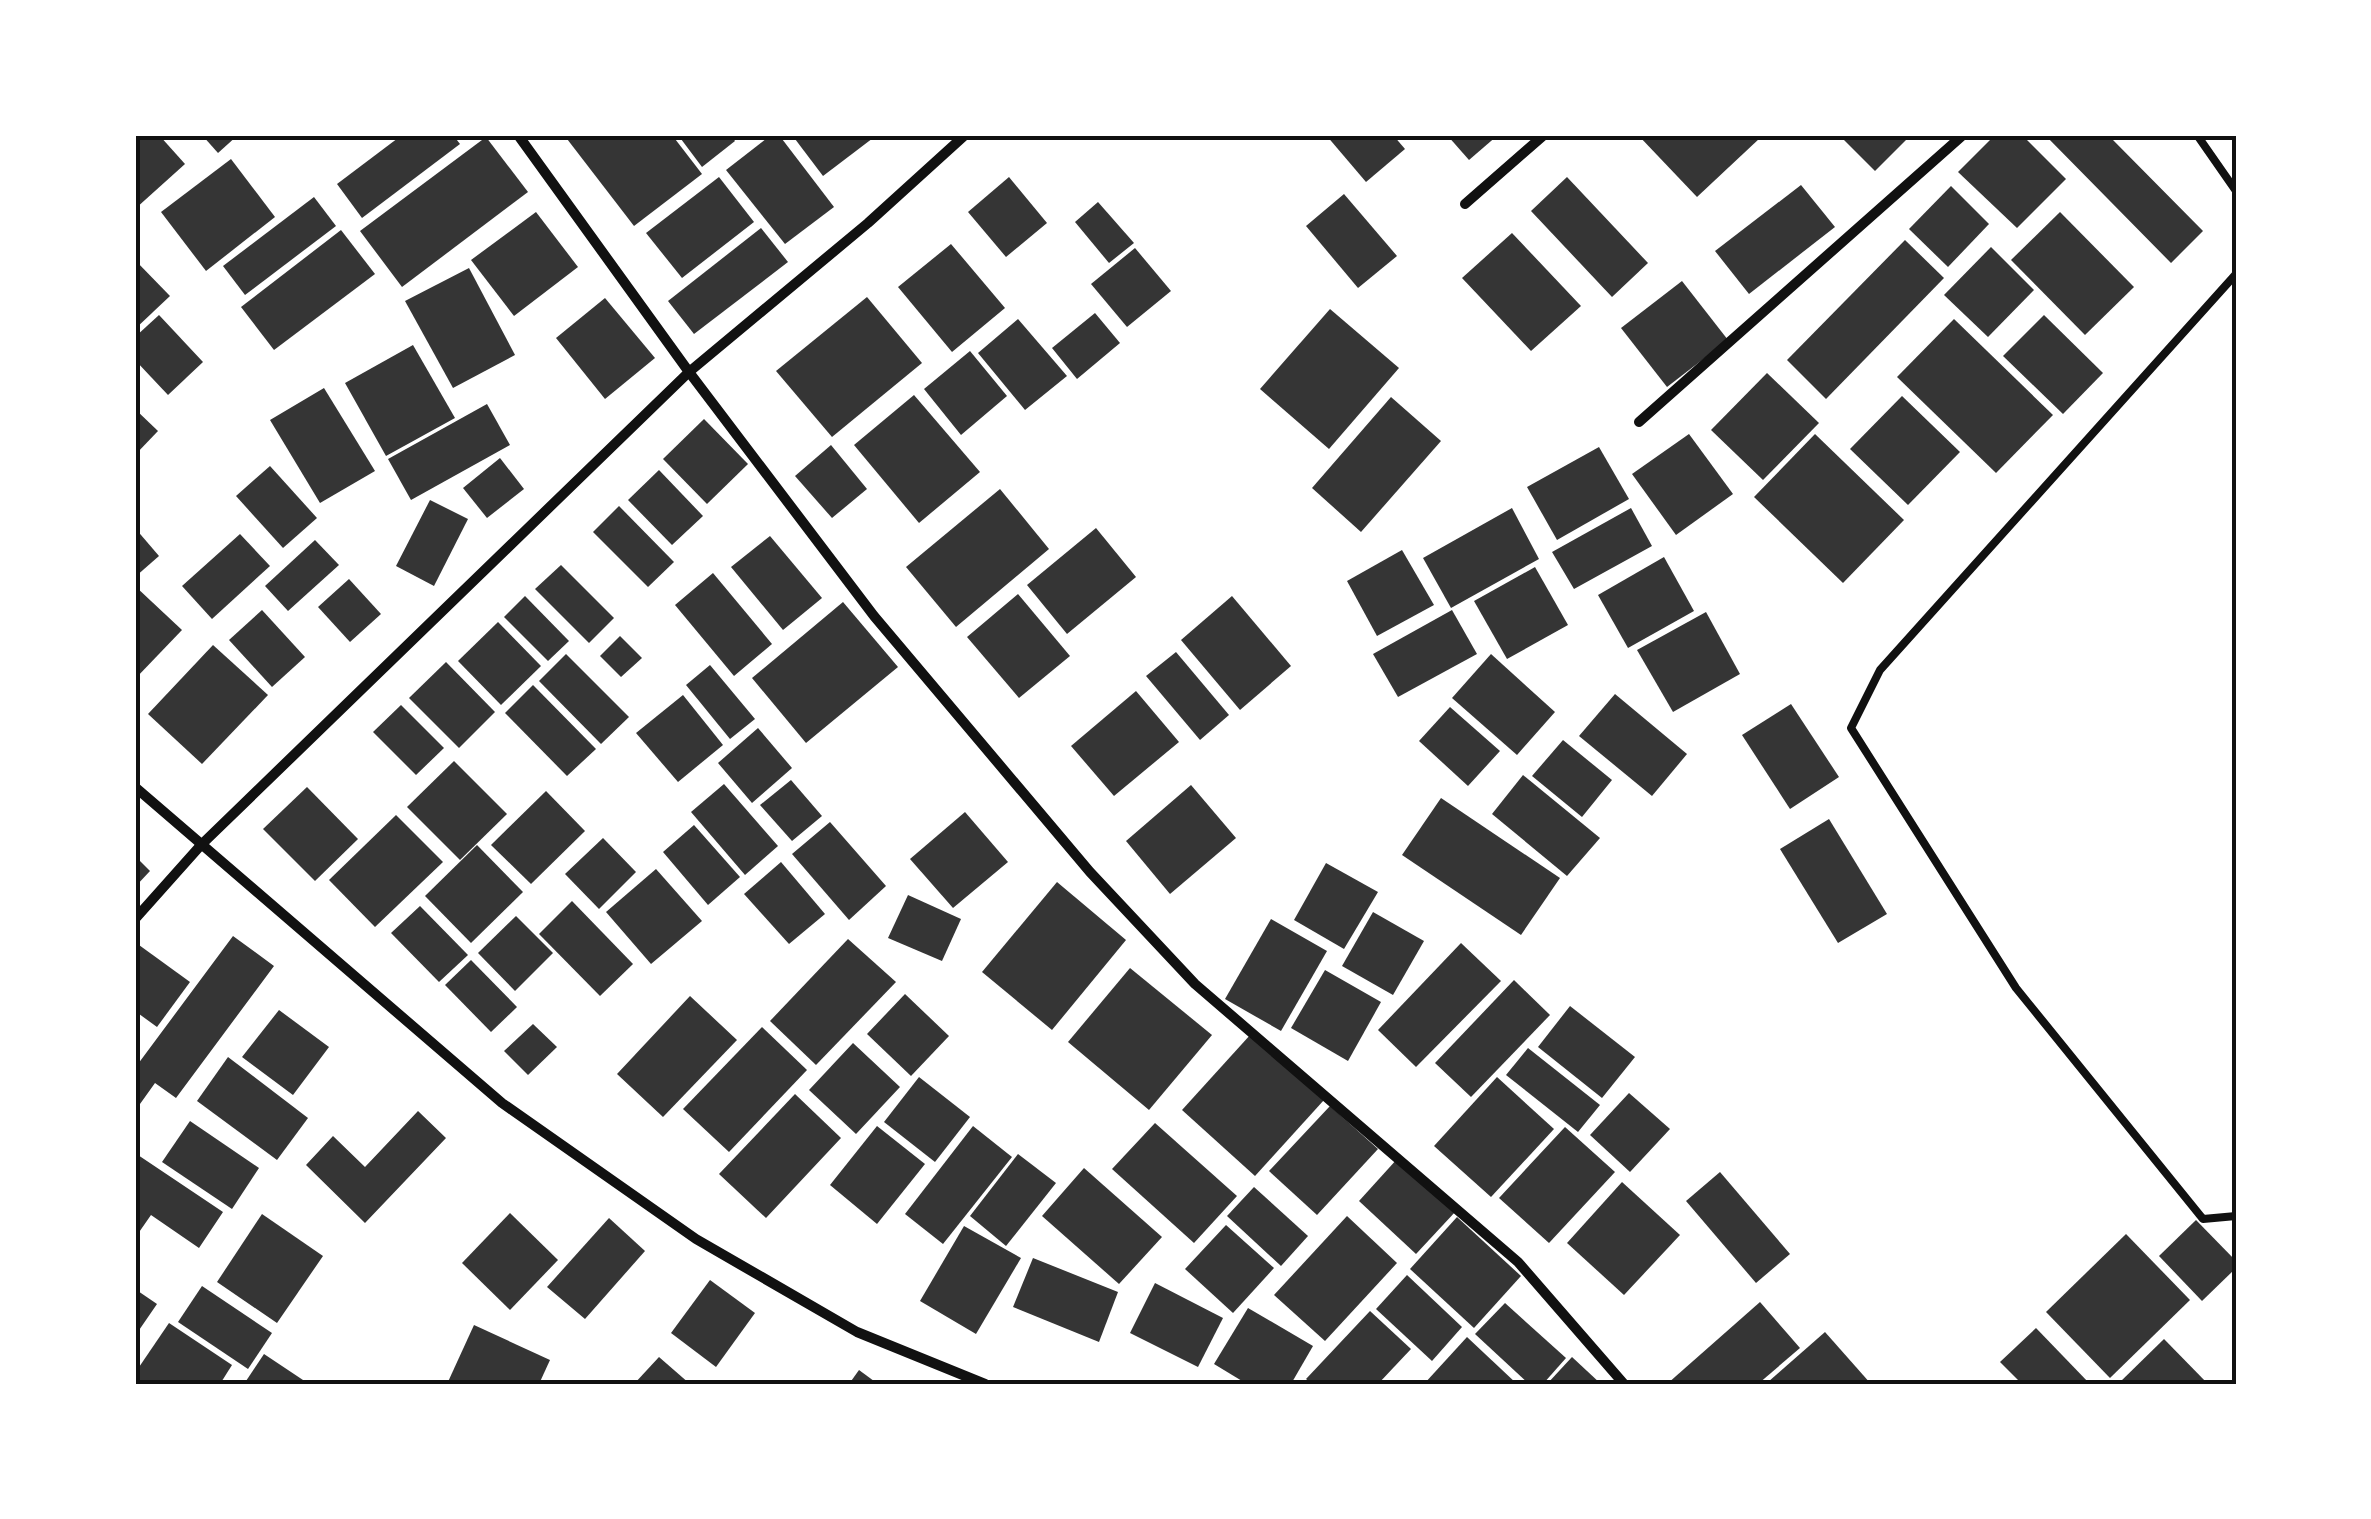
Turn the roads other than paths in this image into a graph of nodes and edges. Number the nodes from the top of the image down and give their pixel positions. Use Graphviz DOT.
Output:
graph roads {
  1 [pos="518,135"];
  2 [pos="964,135"];
  3 [pos="1544,135"];
  4 [pos="1963,135"];
  5 [pos="2197,135"];
  6 [pos="2236,191"];
  7 [pos="1465,204"];
  8 [pos="2236,274"];
  9 [pos="689,372"];
  10 [pos="1639,422"];
  11 [pos="135,787"];
  12 [pos="201,845"];
  13 [pos="135,919"];
  14 [pos="2236,1216"];
  15 [pos="985,1384"];
  16 [pos="1624,1384"];
  1 -- 9 [label="street"];
  2 -- 9 [label="street"];
  3 -- 7 [label="street"];
  4 -- 10 [label="street"];
  5 -- 6 [label="lane"];
  8 -- 14 [label="lane"];
  9 -- 12 [label="street"];
  9 -- 16 [label="street"];
  11 -- 12 [label="street"];
  12 -- 13 [label="street"];
  12 -- 15 [label="street"];
}
